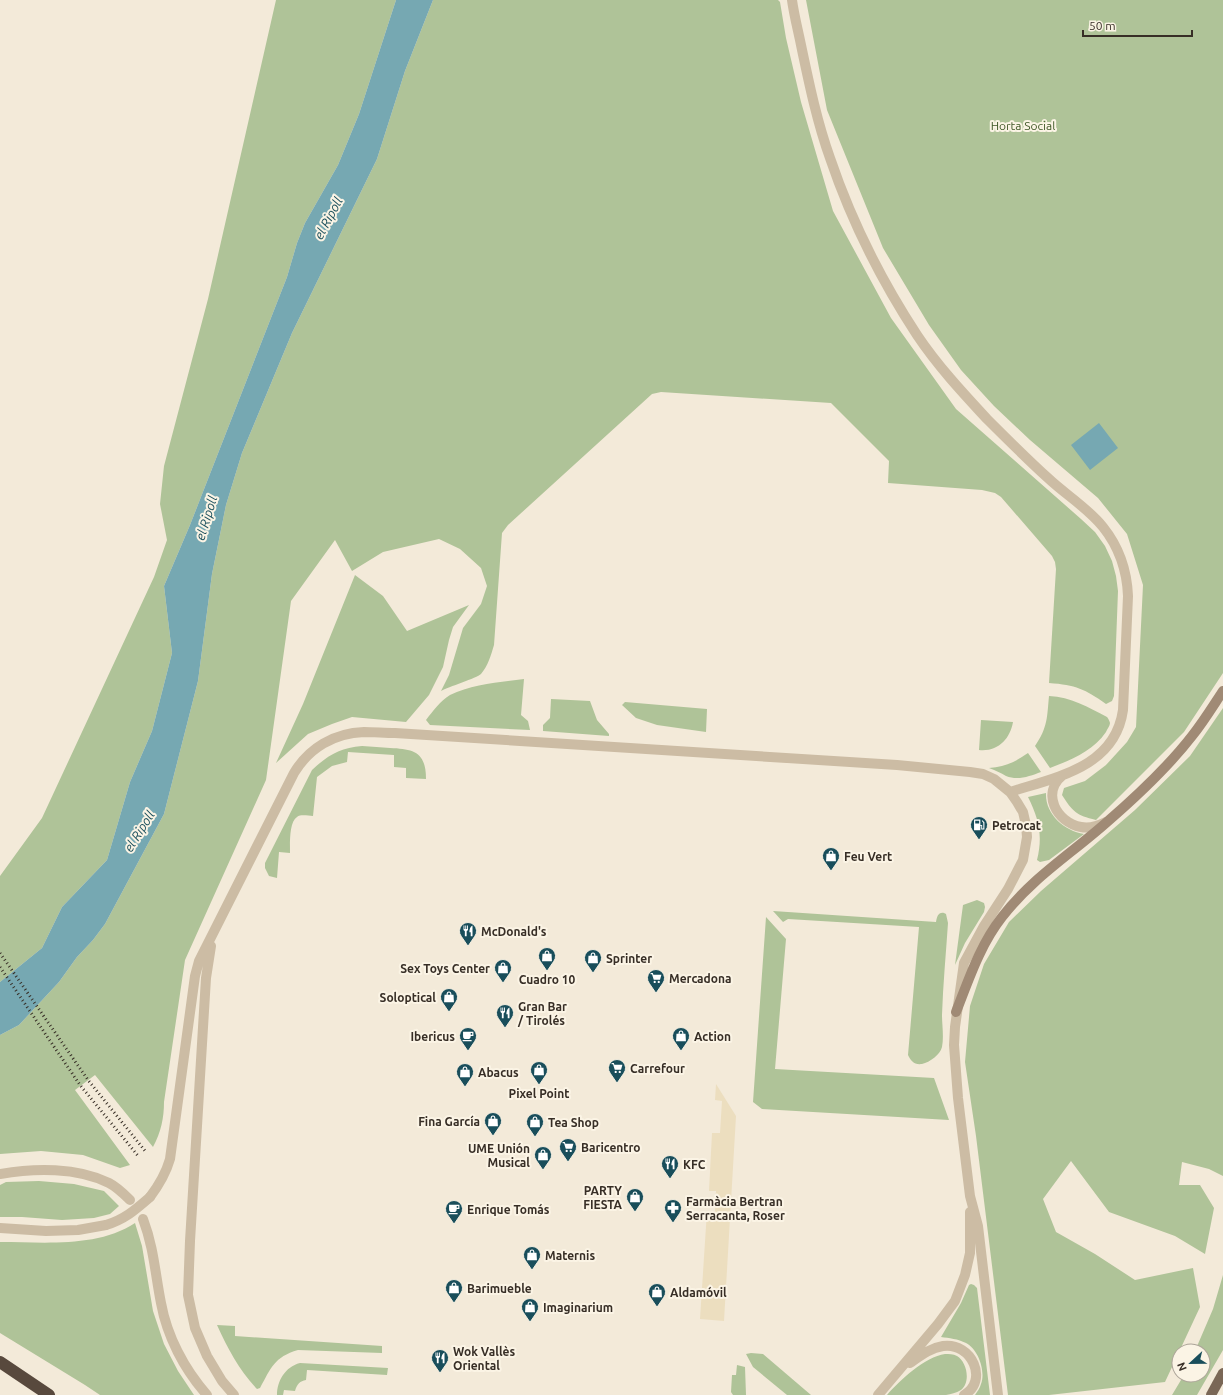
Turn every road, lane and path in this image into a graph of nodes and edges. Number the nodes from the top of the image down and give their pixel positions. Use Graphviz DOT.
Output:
graph roads {
  1 [pos="792,0"];
  2 [pos="1223,691"];
  3 [pos="1063,774"];
  4 [pos="1010,792"];
  5 [pos="1108,822"];
  6 [pos="221,918"];
  7 [pos="956,1012"];
  8 [pos="0,1174"];
  9 [pos="970,1196"];
  10 [pos="130,1200"];
  11 [pos="143,1219"];
  12 [pos="0,1228"];
  13 [pos="0,1362"];
  14 [pos="899,1370"];
  15 [pos="1223,1373"];
  16 [pos="49,1395"];
  17 [pos="207,1395"];
  18 [pos="234,1395"];
  19 [pos="878,1395"];
  20 [pos="964,1395"];
  21 [pos="998,1395"];
  22 [pos="1212,1395"];
  1 -- 3 [label="street"];
  2 -- 5 [label="street"];
  3 -- 4 [label="street"];
  3 -- 5 [label="street"];
  4 -- 6 [label="street"];
  4 -- 7 [label="street"];
  5 -- 7 [label="street"];
  6 -- 12 [label="street, bridge"];
  6 -- 18 [label="street"];
  7 -- 9 [label="street"];
  8 -- 10 [label="street"];
  9 -- 14 [label="street"];
  9 -- 21 [label="street"];
  11 -- 17 [label="street"];
  13 -- 16 [label="highway"];
  14 -- 19 [label="street"];
  14 -- 20 [label="street"];
  15 -- 22 [label="main road"];
}
